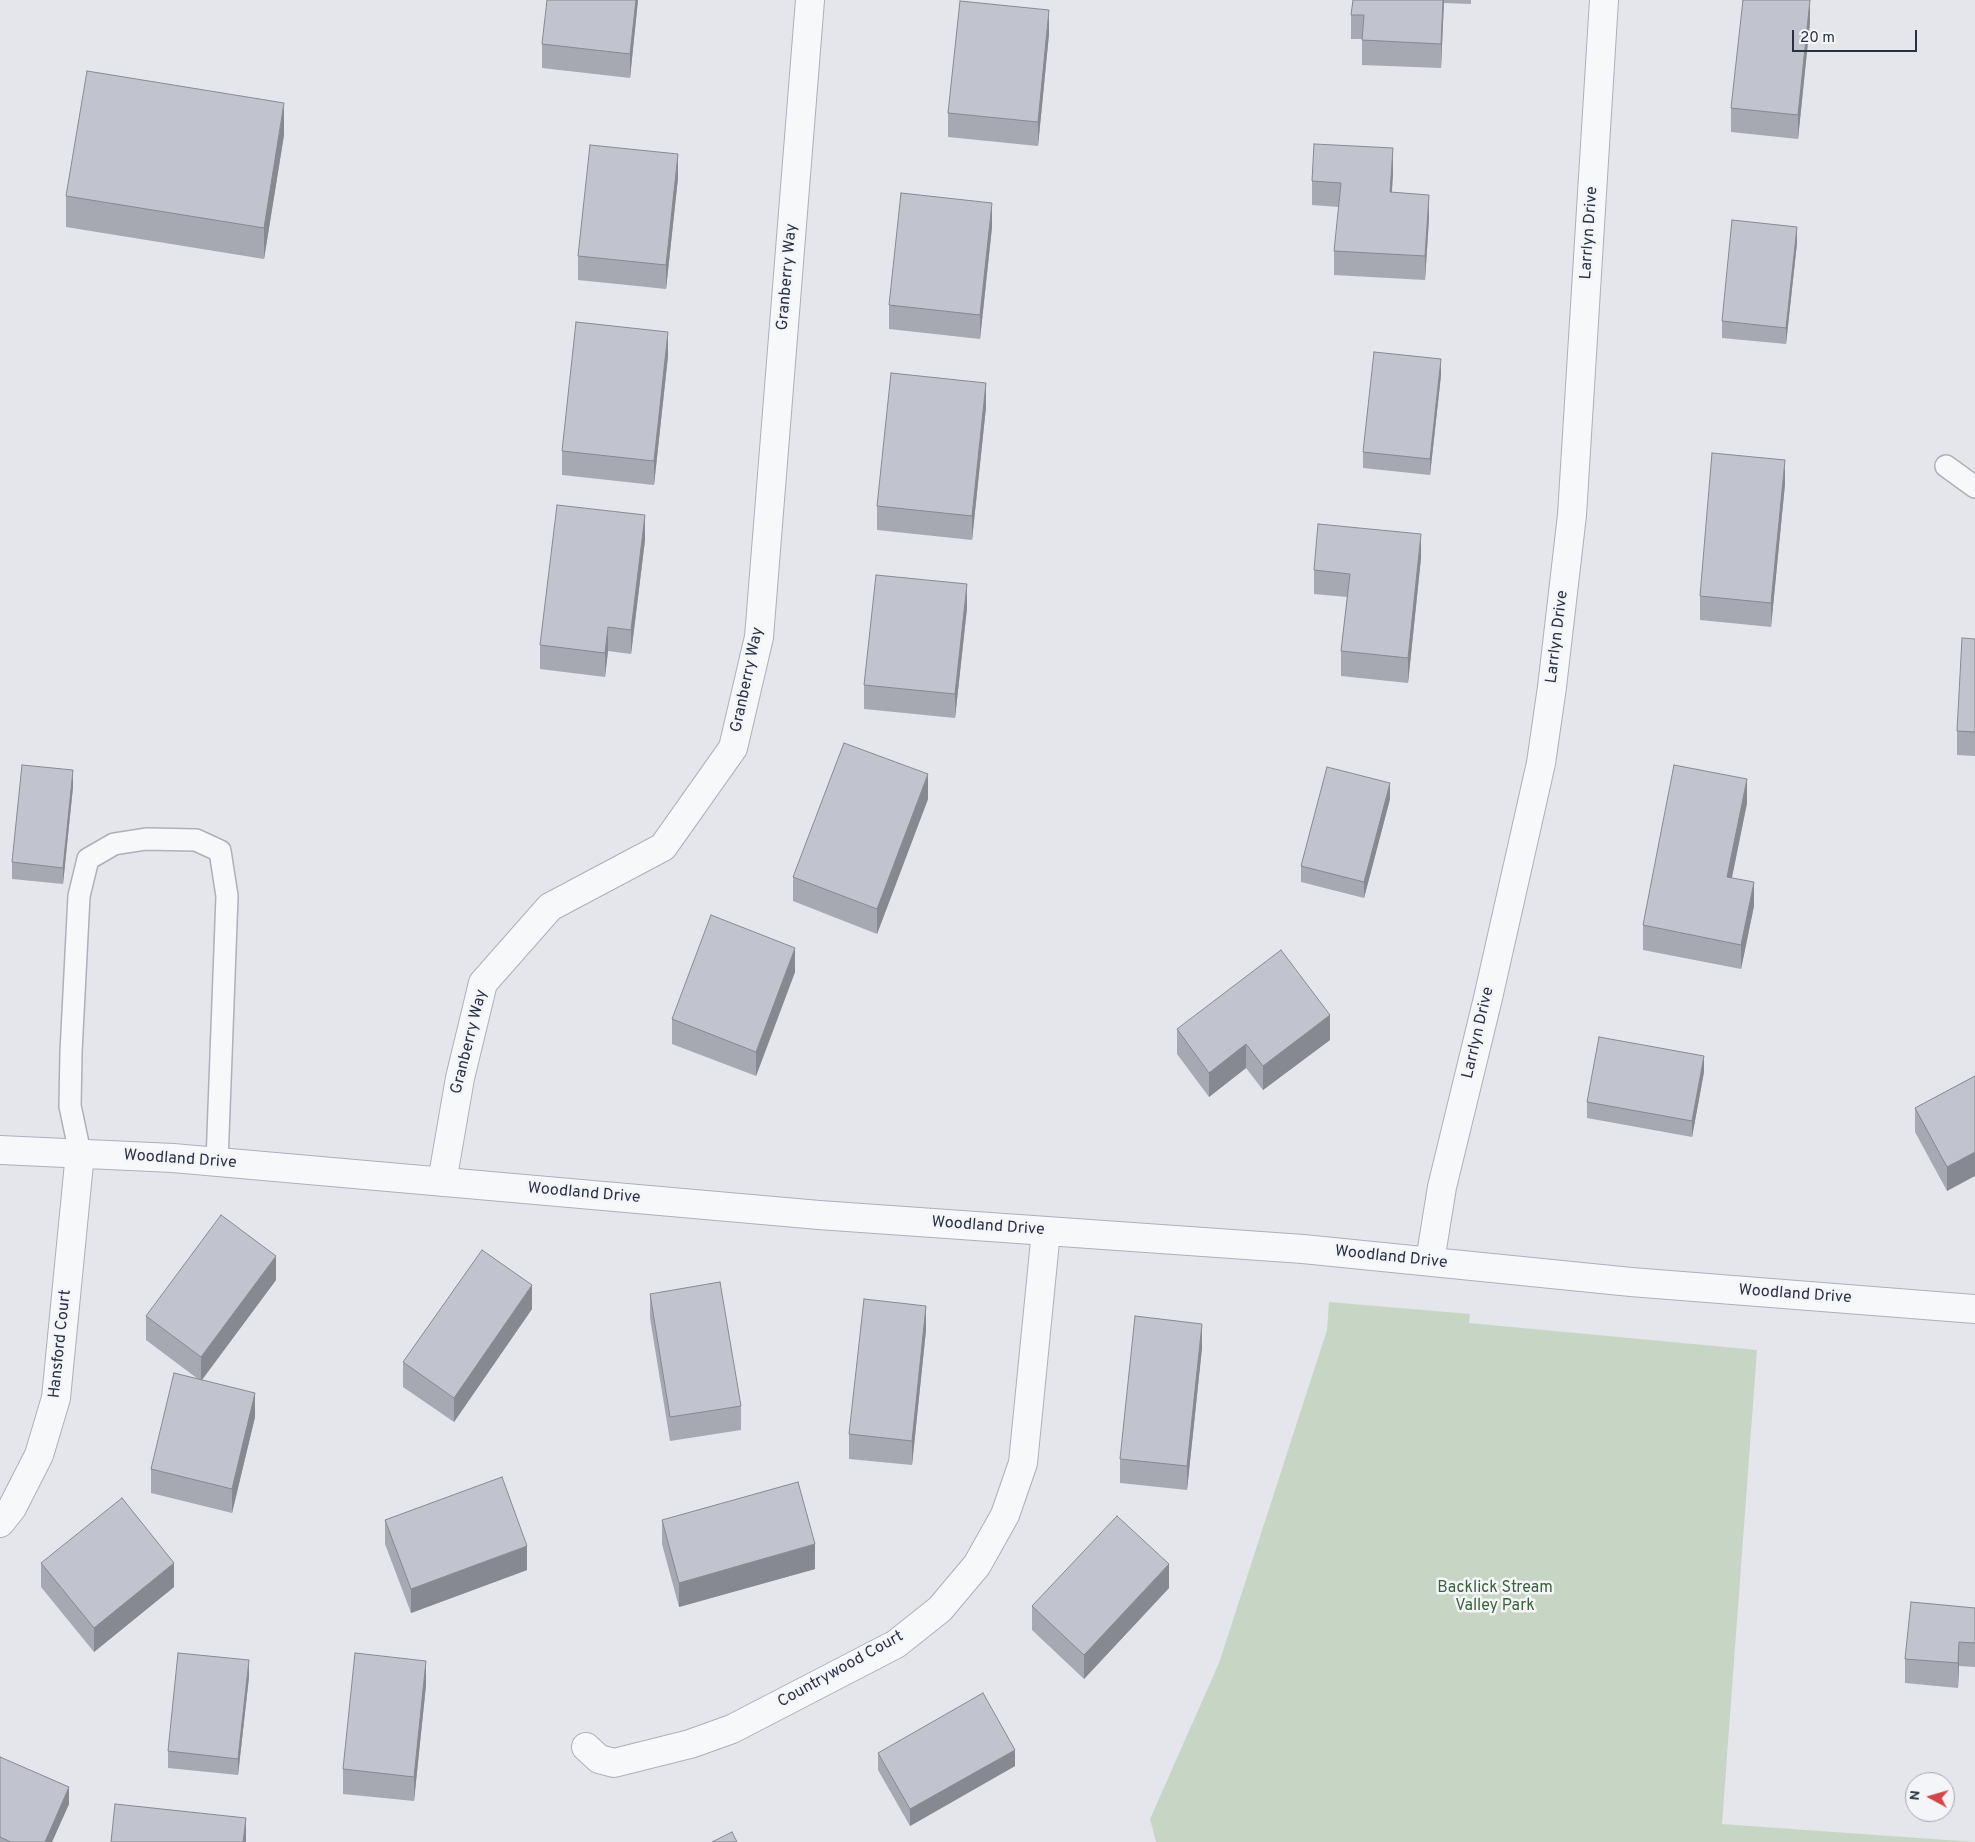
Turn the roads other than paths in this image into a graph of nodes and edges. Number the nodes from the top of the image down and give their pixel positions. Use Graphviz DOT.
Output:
graph roads {
  1 [pos="810,0"];
  2 [pos="1604,0"];
  3 [pos="1946,466"];
  4 [pos="1975,487"];
  5 [pos="0,1150"];
  6 [pos="80,1153"];
  7 [pos="217,1162"];
  8 [pos="442,1182"];
  9 [pos="1046,1231"];
  10 [pos="1430,1261"];
  11 [pos="1975,1309"];
  12 [pos="0,1523"];
  13 [pos="586,1746"];
  1 -- 8 [label="street, Granberry Way"];
  2 -- 10 [label="street, Larrlyn Drive"];
  3 -- 4 [label="lane"];
  5 -- 6 [label="street, Woodland Drive"];
  6 -- 7 [label="street, Woodland Drive"];
  6 -- 7 [label="lane"];
  6 -- 12 [label="street, Hansford Court"];
  7 -- 8 [label="street, Woodland Drive"];
  8 -- 9 [label="street, Woodland Drive"];
  9 -- 10 [label="street, Woodland Drive"];
  9 -- 13 [label="street, Countrywood Court"];
  10 -- 11 [label="street, Woodland Drive"];
}
